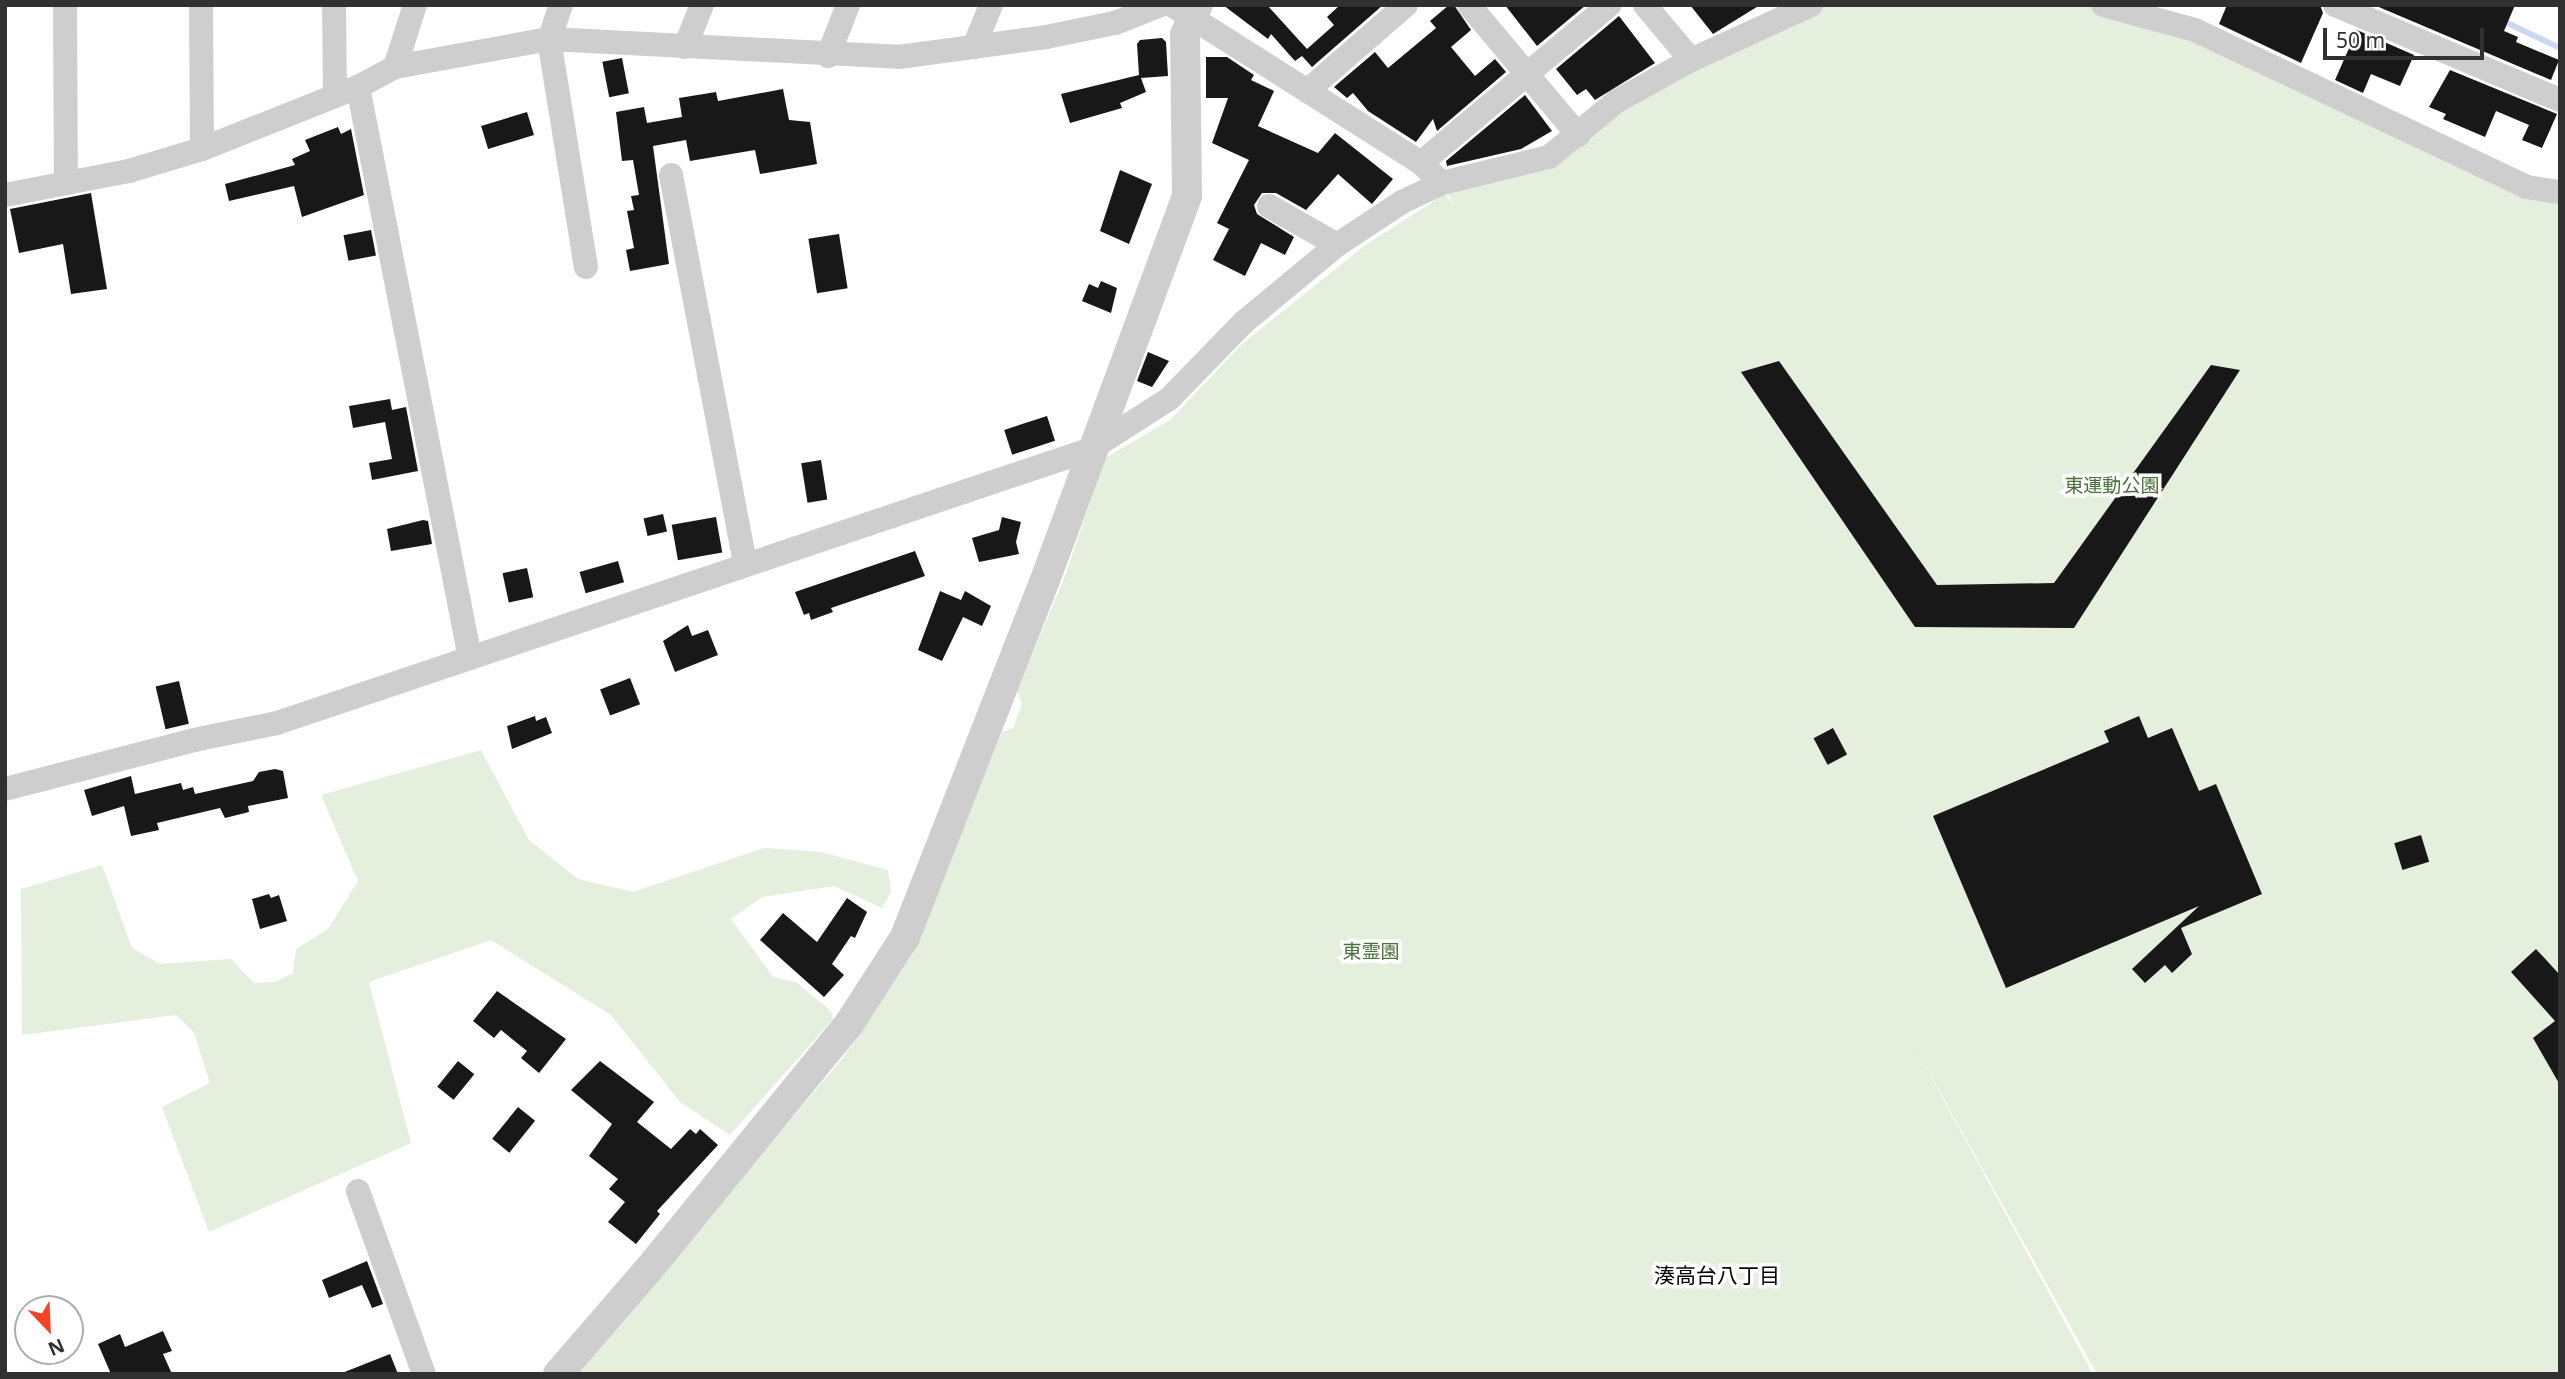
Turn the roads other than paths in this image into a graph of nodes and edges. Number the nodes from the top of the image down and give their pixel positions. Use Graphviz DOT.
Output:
graph roads {
  1 [pos="65,5"];
  2 [pos="201,5"];
  3 [pos="334,5"];
  4 [pos="415,5"];
  5 [pos="562,5"];
  6 [pos="702,5"];
  7 [pos="848,5"];
  8 [pos="991,5"];
  9 [pos="1161,5"];
  10 [pos="1406,5"];
  11 [pos="1469,5"];
  12 [pos="1609,5"];
  13 [pos="1645,5"];
  14 [pos="1811,5"];
  15 [pos="2103,5"];
  16 [pos="2334,5"];
  17 [pos="1188,8"];
  18 [pos="549,39"];
  19 [pos="685,47"];
  20 [pos="974,47"];
  21 [pos="828,56"];
  22 [pos="1691,60"];
  23 [pos="395,67"];
  24 [pos="1528,75"];
  25 [pos="347,91"];
  26 [pos="1307,91"];
  27 [pos="2560,100"];
  28 [pos="1578,135"];
  29 [pos="202,149"];
  30 [pos="1421,163"];
  31 [pos="671,175"];
  32 [pos="66,183"];
  33 [pos="1442,183"];
  34 [pos="2560,192"];
  35 [pos="5,195"];
  36 [pos="1269,206"];
  37 [pos="1338,245"];
  38 [pos="586,267"];
  39 [pos="1091,449"];
  40 [pos="745,564"];
  41 [pos="470,658"];
  42 [pos="5,789"];
  43 [pos="358,1191"];
  44 [pos="424,1374"];
  45 [pos="558,1374"];
  1 -- 32 [label="street"];
  2 -- 29 [label="street"];
  3 -- 25 [label="street"];
  4 -- 23 [label="street"];
  5 -- 18 [label="street"];
  6 -- 19 [label="street"];
  7 -- 21 [label="street"];
  8 -- 20 [label="street"];
  9 -- 20 [label="street"];
  10 -- 26 [label="street"];
  11 -- 24 [label="street"];
  12 -- 24 [label="street"];
  13 -- 22 [label="street"];
  14 -- 22 [label="street"];
  15 -- 34 [label="street"];
  16 -- 27 [label="street"];
  17 -- 26 [label="street"];
  17 -- 39 [label="street"];
  18 -- 19 [label="street"];
  18 -- 23 [label="street"];
  18 -- 38 [label="street"];
  19 -- 21 [label="street"];
  20 -- 21 [label="street"];
  22 -- 28 [label="street"];
  23 -- 25 [label="street"];
  24 -- 28 [label="street"];
  24 -- 30 [label="street"];
  25 -- 29 [label="street"];
  25 -- 41 [label="street"];
  26 -- 30 [label="street"];
  28 -- 33 [label="street"];
  29 -- 32 [label="street"];
  30 -- 33 [label="street"];
  31 -- 40 [label="street"];
  32 -- 35 [label="street"];
  33 -- 37 [label="street"];
  36 -- 37 [label="street"];
  37 -- 39 [label="street"];
  39 -- 40 [label="street"];
  39 -- 45 [label="street"];
  40 -- 41 [label="street"];
  41 -- 42 [label="street"];
  43 -- 44 [label="street"];
}
